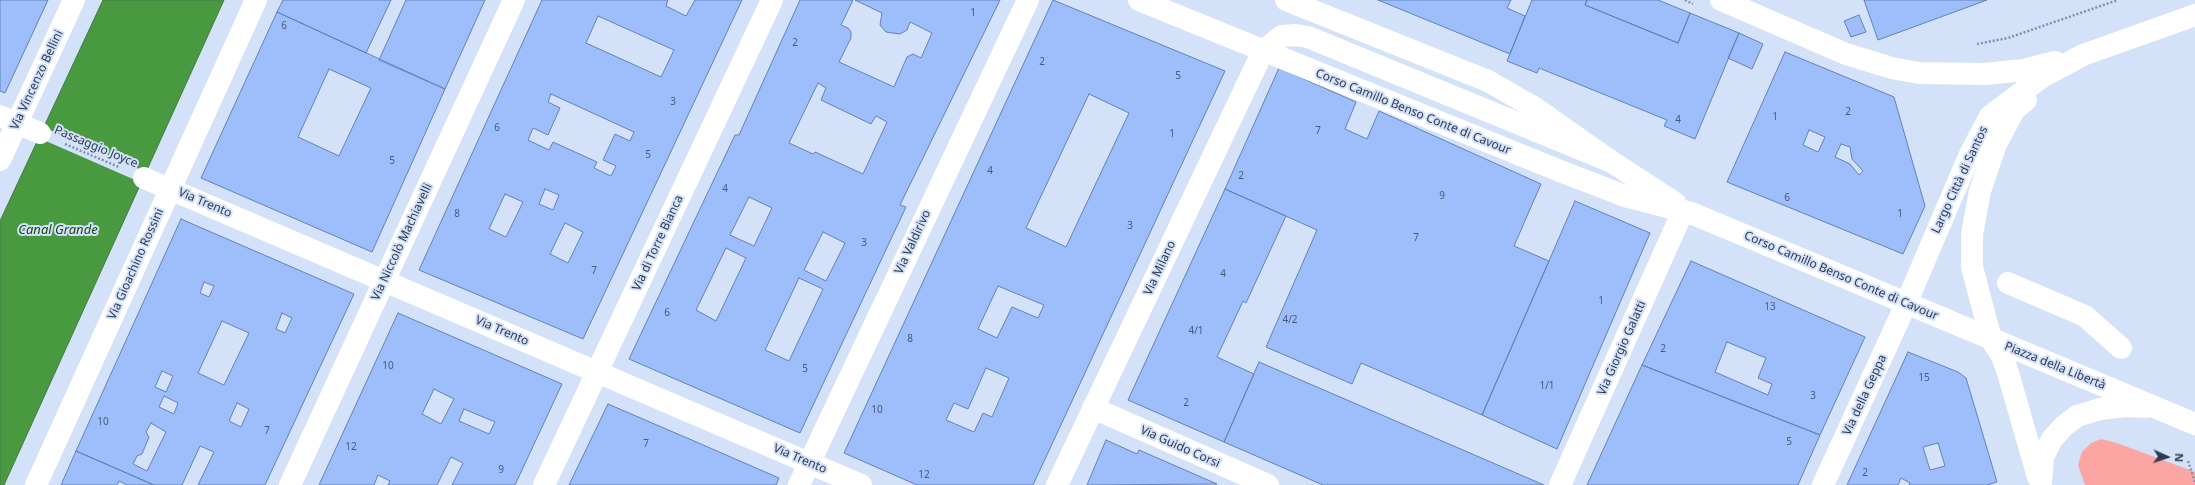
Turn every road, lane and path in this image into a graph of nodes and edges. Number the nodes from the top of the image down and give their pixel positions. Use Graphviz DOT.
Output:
graph roads {
  1 [pos="74,0"];
  2 [pos="256,0"];
  3 [pos="514,0"];
  4 [pos="772,0"];
  5 [pos="1028,0"];
  6 [pos="1139,0"];
  7 [pos="1286,0"];
  8 [pos="1721,0"];
  9 [pos="2118,0"];
  10 [pos="2195,15"];
  11 [pos="1971,46"];
  12 [pos="1263,51"];
  13 [pos="2083,55"];
  14 [pos="9,119"];
  15 [pos="40,133"];
  16 [pos="0,160"];
  17 [pos="1612,162"];
  18 [pos="144,178"];
  19 [pos="170,189"];
  20 [pos="1687,212"];
  21 [pos="384,281"];
  22 [pos="2008,283"];
  23 [pos="1906,304"];
  24 [pos="1991,340"];
  25 [pos="2121,348"];
  26 [pos="597,372"];
  27 [pos="2155,407"];
  28 [pos="1093,408"];
  29 [pos="2195,424"];
  30 [pos="2188,461"];
  31 [pos="809,463"];
  32 [pos="2195,482"];
  33 [pos="36,485"];
  34 [pos="290,485"];
  35 [pos="544,485"];
  36 [pos="799,485"];
  37 [pos="860,485"];
  38 [pos="1056,485"];
  39 [pos="1268,485"];
  40 [pos="1560,485"];
  41 [pos="1824,485"];
  42 [pos="2041,485"];
  1 -- 14 [label="street, Via Vincenzo Bellini"];
  2 -- 19 [label="street, Via Gioachino Rossini"];
  3 -- 21 [label="street, Via Niccolò Machiavelli"];
  4 -- 26 [label="street, Via di Torre Bianca"];
  5 -- 31 [label="street, Via Valdirivo"];
  6 -- 12 [label="street, Corso Camillo Benso Conte di Cavour"];
  7 -- 17 [label="street, Corso Camillo Benso Conte di Cavour"];
  8 -- 13 [label="street"];
  9 -- 11 [label="path"];
  10 -- 13 [label="street, Largo Città di Santos"];
  12 -- 17 [label="street"];
  12 -- 20 [label="street, Corso Camillo Benso Conte di Cavour"];
  12 -- 28 [label="street, Via Milano"];
  13 -- 23 [label="street, Largo Città di Santos"];
  13 -- 24 [label="street, Largo Città di Santos"];
  14 -- 15 [label="street"];
  14 -- 16 [label="street, Via Vincenzo Bellini"];
  15 -- 18 [label="path, Passaggio Joyce"];
  17 -- 20 [label="street, Corso Camillo Benso Conte di Cavour"];
  18 -- 19 [label="street, Via Trento"];
  19 -- 21 [label="street, Via Trento"];
  19 -- 33 [label="street, Via Gioachino Rossini"];
  20 -- 23 [label="street, Corso Camillo Benso Conte di Cavour"];
  20 -- 40 [label="street, Via Giorgio Galatti"];
  21 -- 26 [label="street, Via Trento"];
  21 -- 34 [label="street, Via Niccolò Machiavelli"];
  22 -- 25 [label="street"];
  23 -- 24 [label="street, Corso Camillo Benso Conte di Cavour"];
  23 -- 41 [label="street, Via della Geppa"];
  24 -- 27 [label="street, Piazza della Libertà"];
  24 -- 42 [label="street, Piazza della Libertà"];
  26 -- 31 [label="street, Via Trento"];
  26 -- 35 [label="street, Via di Torre Bianca"];
  27 -- 29 [label="street, Piazza della Libertà"];
  27 -- 42 [label="street"];
  28 -- 38 [label="street, Via Milano"];
  28 -- 39 [label="street, Via Guido Corsi"];
  30 -- 32 [label="path"];
  31 -- 36 [label="street, Via Valdirivo"];
  31 -- 37 [label="street, Via Trento"];
}
